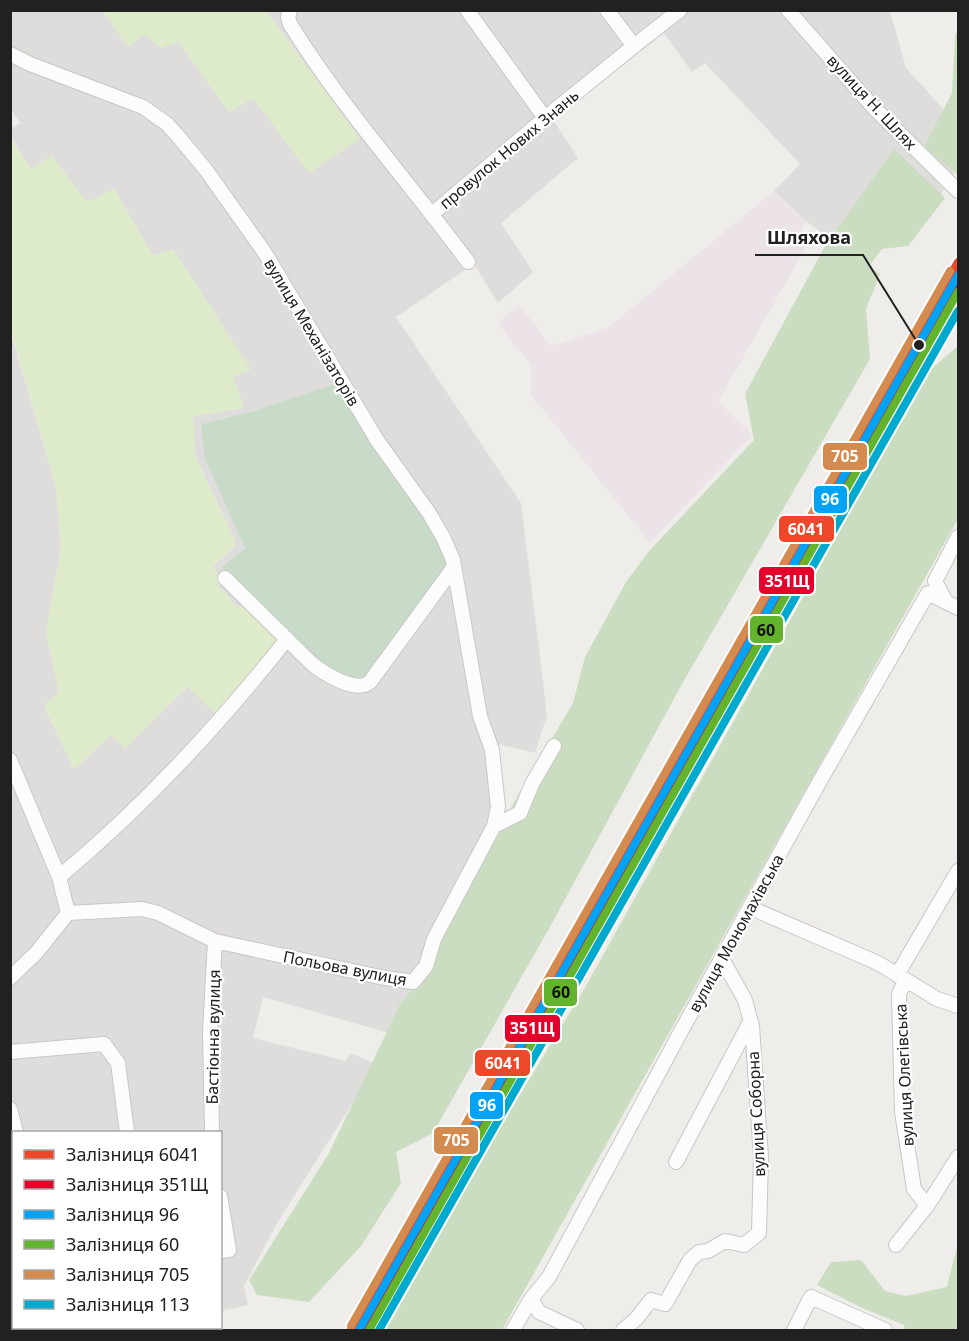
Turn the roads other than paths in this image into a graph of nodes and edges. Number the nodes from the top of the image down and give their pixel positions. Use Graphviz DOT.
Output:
graph roads {
  1 [pos="290,10"];
  2 [pos="467,10"];
  3 [pos="608,10"];
  4 [pos="680,10"];
  5 [pos="788,10"];
  6 [pos="634,46"];
  7 [pos="10,54"];
  8 [pos="545,118"];
  9 [pos="958,190"];
  10 [pos="432,214"];
  11 [pos="468,262"];
  12 [pos="958,537"];
  13 [pos="454,567"];
  14 [pos="436,589"];
  15 [pos="458,594"];
  16 [pos="249,602"];
  17 [pos="952,605"];
  18 [pos="287,639"];
  19 [pos="480,716"];
  20 [pos="554,746"];
  21 [pos="10,760"];
  22 [pos="494,825"];
  23 [pos="958,871"];
  24 [pos="59,877"];
  25 [pos="751,908"];
  26 [pos="68,914"];
  27 [pos="215,941"];
  28 [pos="722,959"];
  29 [pos="897,975"];
  30 [pos="10,978"];
  31 [pos="911,983"];
  32 [pos="958,1006"];
  33 [pos="750,1022"];
  34 [pos="10,1052"];
  35 [pos="10,1109"];
  36 [pos="16,1131"];
  37 [pos="127,1131"];
  38 [pos="212,1131"];
  39 [pos="958,1157"];
  40 [pos="676,1162"];
  41 [pos="927,1206"];
  42 [pos="222,1208"];
  43 [pos="896,1245"];
  44 [pos="222,1251"];
  45 [pos="531,1299"];
  46 [pos="12,1307"];
  47 [pos="544,1314"];
  48 [pos="10,1322"];
  49 [pos="516,1326"];
  50 [pos="578,1330"];
  51 [pos="623,1330"];
  52 [pos="794,1330"];
  53 [pos="885,1330"];
  1 -- 10 [label="street, провулок Нових Знань"];
  2 -- 8 [label="street"];
  3 -- 6 [label="street"];
  4 -- 6 [label="street, провулок Нових Знань"];
  5 -- 9 [label="street, вулиця Н. Шлях"];
  6 -- 8 [label="street, провулок Нових Знань"];
  7 -- 13 [label="street, вулиця Механізаторів"];
  8 -- 10 [label="street, провулок Нових Знань"];
  10 -- 11 [label="street, провулок Нових Знань"];
  12 -- 17 [label="street"];
  13 -- 14 [label="street"];
  13 -- 15 [label="street, вулиця Механізаторів"];
  14 -- 15 [label="street"];
  14 -- 18 [label="street"];
  15 -- 19 [label="street, вулиця Механізаторів"];
  16 -- 18 [label="street"];
  17 -- 25 [label="street, вулиця Мономахівська"];
  18 -- 24 [label="street"];
  19 -- 22 [label="street, Польова вулиця"];
  20 -- 22 [label="street"];
  21 -- 24 [label="street"];
  22 -- 27 [label="street, Польова вулиця"];
  23 -- 29 [label="street"];
  24 -- 26 [label="street"];
  25 -- 28 [label="street, вулиця Мономахівська"];
  25 -- 29 [label="street, вулиця Олегівська"];
  26 -- 27 [label="street, Польова вулиця"];
  26 -- 30 [label="street"];
  27 -- 38 [label="street, Бастіонна вулиця"];
  28 -- 33 [label="street, вулиця Соборна"];
  28 -- 45 [label="street, вулиця Мономахівська"];
  29 -- 31 [label="street, вулиця Олегівська"];
  31 -- 32 [label="street, вулиця Олегівська"];
  31 -- 41 [label="street, вулиця Олегівська"];
  33 -- 40 [label="street"];
  33 -- 51 [label="street, вулиця Соборна"];
  34 -- 37 [label="street"];
  35 -- 36 [label="street"];
  39 -- 41 [label="street"];
  41 -- 43 [label="street"];
  42 -- 44 [label="street"];
  45 -- 47 [label="street"];
  45 -- 49 [label="street, вулиця Мономахівська"];
  46 -- 48 [label="street"];
  47 -- 49 [label="street"];
  47 -- 50 [label="street"];
  52 -- 53 [label="street"];
}
